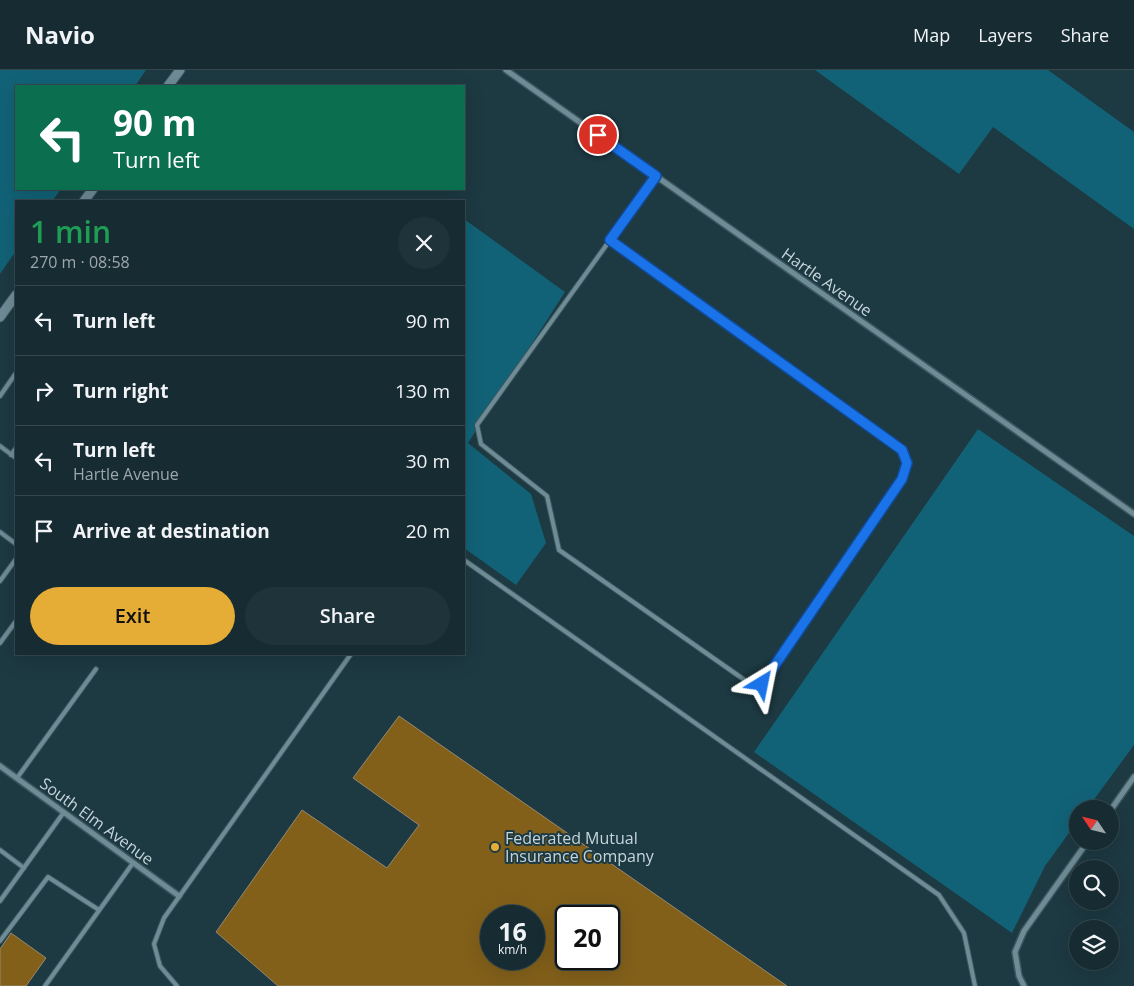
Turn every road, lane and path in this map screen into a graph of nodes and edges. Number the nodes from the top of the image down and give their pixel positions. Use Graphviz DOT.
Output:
graph roads {
  1 [pos="180,70"];
  2 [pos="506,70"];
  3 [pos="169,85"];
  4 [pos="656,176"];
  5 [pos="93,190"];
  6 [pos="85,200"];
  7 [pos="610,240"];
  8 [pos="15,296"];
  9 [pos="0,317"];
  10 [pos="15,374"];
  11 [pos="0,396"];
  12 [pos="0,446"];
  13 [pos="15,449"];
  14 [pos="11,455"];
  15 [pos="15,457"];
  16 [pos="1134,514"];
  17 [pos="0,532"];
  18 [pos="15,543"];
  19 [pos="15,560"];
  20 [pos="465,561"];
  21 [pos="0,581"];
  22 [pos="15,622"];
  23 [pos="0,643"];
  24 [pos="349,655"];
  25 [pos="96,669"];
  26 [pos="0,766"];
  27 [pos="1134,777"];
  28 [pos="17,778"];
  29 [pos="1118,800"];
  30 [pos="64,812"];
  31 [pos="0,850"];
  32 [pos="1082,850"];
  33 [pos="133,863"];
  34 [pos="24,868"];
  35 [pos="179,896"];
  36 [pos="0,901"];
  37 [pos="99,910"];
  38 [pos="0,941"];
  39 [pos="45,986"];
  40 [pos="177,986"];
  41 [pos="975,986"];
  42 [pos="1024,986"];
  1 -- 3 [label="street"];
  2 -- 4 [label="street, Hartle Avenue"];
  4 -- 7 [label="lane"];
  4 -- 16 [label="street, Hartle Avenue"];
  5 -- 6 [label="street"];
  7 -- 7 [label="lane"];
  8 -- 9 [label="street"];
  10 -- 11 [label="lane"];
  12 -- 14 [label="lane"];
  13 -- 14 [label="lane"];
  14 -- 15 [label="lane"];
  17 -- 18 [label="lane"];
  19 -- 21 [label="lane"];
  20 -- 41 [label="lane"];
  22 -- 23 [label="lane"];
  24 -- 35 [label="lane"];
  25 -- 28 [label="lane"];
  26 -- 28 [label="street, South Elm Avenue"];
  27 -- 29 [label="street"];
  28 -- 30 [label="street, South Elm Avenue"];
  30 -- 33 [label="street, South Elm Avenue"];
  30 -- 34 [label="lane"];
  31 -- 34 [label="lane"];
  32 -- 42 [label="street"];
  33 -- 35 [label="street, South Elm Avenue"];
  33 -- 37 [label="lane"];
  34 -- 36 [label="lane"];
  35 -- 40 [label="lane"];
  37 -- 38 [label="lane"];
  37 -- 39 [label="lane"];
}
